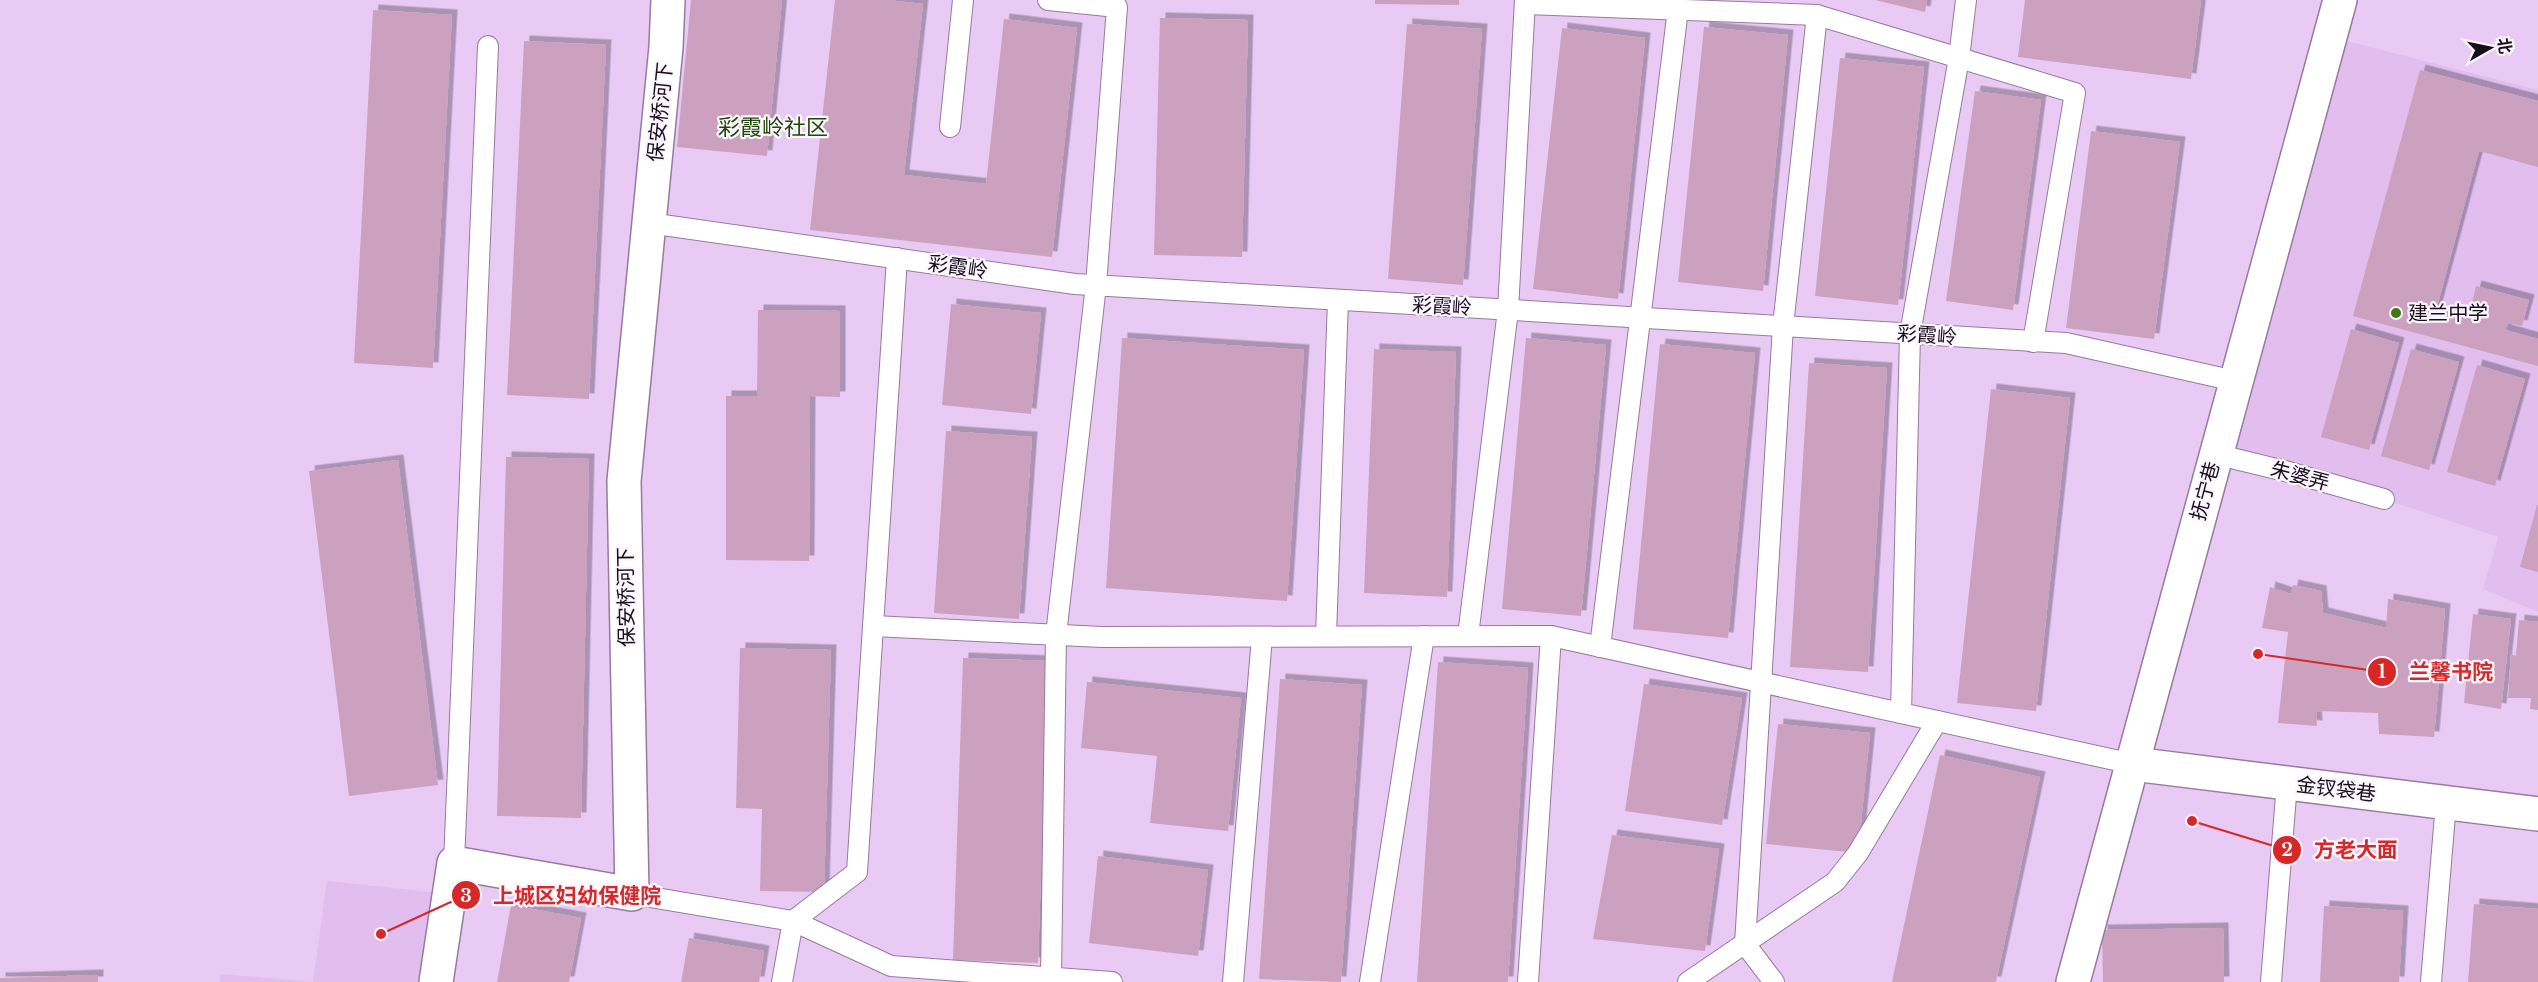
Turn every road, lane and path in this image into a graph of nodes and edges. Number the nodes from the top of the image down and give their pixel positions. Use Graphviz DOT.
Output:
graph roads {
  1 [pos="668,0"];
  2 [pos="963,0"];
  3 [pos="1048,0"];
  4 [pos="1966,0"];
  5 [pos="2340,0"];
  6 [pos="1525,2"];
  7 [pos="1678,9"];
  8 [pos="1817,15"];
  9 [pos="488,46"];
  10 [pos="1959,58"];
  11 [pos="950,128"];
  12 [pos="649,223"];
  13 [pos="897,258"];
  14 [pos="1096,285"];
  15 [pos="1338,300"];
  16 [pos="1508,310"];
  17 [pos="1641,318"];
  18 [pos="1783,326"];
  19 [pos="1910,334"];
  20 [pos="2032,342"];
  21 [pos="2235,381"];
  22 [pos="2215,454"];
  23 [pos="2384,499"];
  24 [pos="873,626"];
  25 [pos="1056,635"];
  26 [pos="1326,636"];
  27 [pos="1424,636"];
  28 [pos="1468,636"];
  29 [pos="1551,636"];
  30 [pos="1262,637"];
  31 [pos="1600,647"];
  32 [pos="1760,682"];
  33 [pos="1901,713"];
  34 [pos="1937,721"];
  35 [pos="2133,764"];
  36 [pos="2287,783"];
  37 [pos="2446,803"];
  38 [pos="2538,814"];
  39 [pos="454,863"];
  40 [pos="632,894"];
  41 [pos="793,921"];
  42 [pos="1745,944"];
  43 [pos="1051,976"];
  44 [pos="436,982"];
  45 [pos="782,982"];
  46 [pos="1113,982"];
  47 [pos="1233,982"];
  48 [pos="1370,982"];
  49 [pos="1528,982"];
  50 [pos="1688,982"];
  51 [pos="1774,982"];
  52 [pos="2073,982"];
  53 [pos="2271,982"];
  54 [pos="2431,982"];
  1 -- 12 [label="street, 保安桥河下"];
  2 -- 11 [label="lane"];
  3 -- 14 [label="lane"];
  4 -- 10 [label="lane"];
  5 -- 21 [label="street, 抚宁巷"];
  6 -- 7 [label="lane"];
  6 -- 16 [label="lane"];
  7 -- 8 [label="lane"];
  7 -- 17 [label="lane"];
  8 -- 10 [label="lane"];
  8 -- 18 [label="lane"];
  9 -- 39 [label="lane"];
  10 -- 19 [label="lane"];
  10 -- 20 [label="lane"];
  12 -- 13 [label="lane, 彩霞岭"];
  12 -- 40 [label="street, 保安桥河下"];
  13 -- 14 [label="lane, 彩霞岭"];
  13 -- 24 [label="lane"];
  14 -- 15 [label="lane, 彩霞岭"];
  14 -- 25 [label="lane"];
  15 -- 16 [label="lane, 彩霞岭"];
  15 -- 26 [label="lane"];
  16 -- 17 [label="lane, 彩霞岭"];
  16 -- 28 [label="lane"];
  17 -- 18 [label="lane, 彩霞岭"];
  17 -- 31 [label="lane"];
  18 -- 19 [label="lane, 彩霞岭"];
  18 -- 32 [label="lane"];
  19 -- 20 [label="lane, 彩霞岭"];
  19 -- 33 [label="lane"];
  20 -- 21 [label="lane, 彩霞岭"];
  21 -- 22 [label="street, 抚宁巷"];
  22 -- 23 [label="lane, 朱婆弄"];
  22 -- 35 [label="street, 抚宁巷"];
  24 -- 25 [label="lane"];
  24 -- 41 [label="lane"];
  25 -- 30 [label="lane"];
  25 -- 43 [label="lane"];
  26 -- 27 [label="lane"];
  26 -- 30 [label="lane"];
  27 -- 28 [label="lane"];
  27 -- 48 [label="lane"];
  28 -- 29 [label="lane"];
  29 -- 31 [label="lane"];
  29 -- 49 [label="lane"];
  30 -- 47 [label="lane"];
  31 -- 32 [label="lane"];
  32 -- 33 [label="lane"];
  32 -- 42 [label="lane"];
  33 -- 34 [label="lane"];
  34 -- 35 [label="lane"];
  34 -- 42 [label="lane"];
  35 -- 36 [label="street, 金钗袋巷"];
  35 -- 52 [label="street, 抚宁巷"];
  36 -- 37 [label="street, 金钗袋巷"];
  36 -- 53 [label="lane"];
  37 -- 38 [label="street, 金钗袋巷"];
  37 -- 54 [label="lane"];
  39 -- 40 [label="street"];
  39 -- 44 [label="street"];
  40 -- 41 [label="lane"];
  41 -- 43 [label="lane"];
  41 -- 45 [label="lane"];
  42 -- 50 [label="lane"];
  42 -- 51 [label="lane"];
  43 -- 46 [label="lane"];
}
